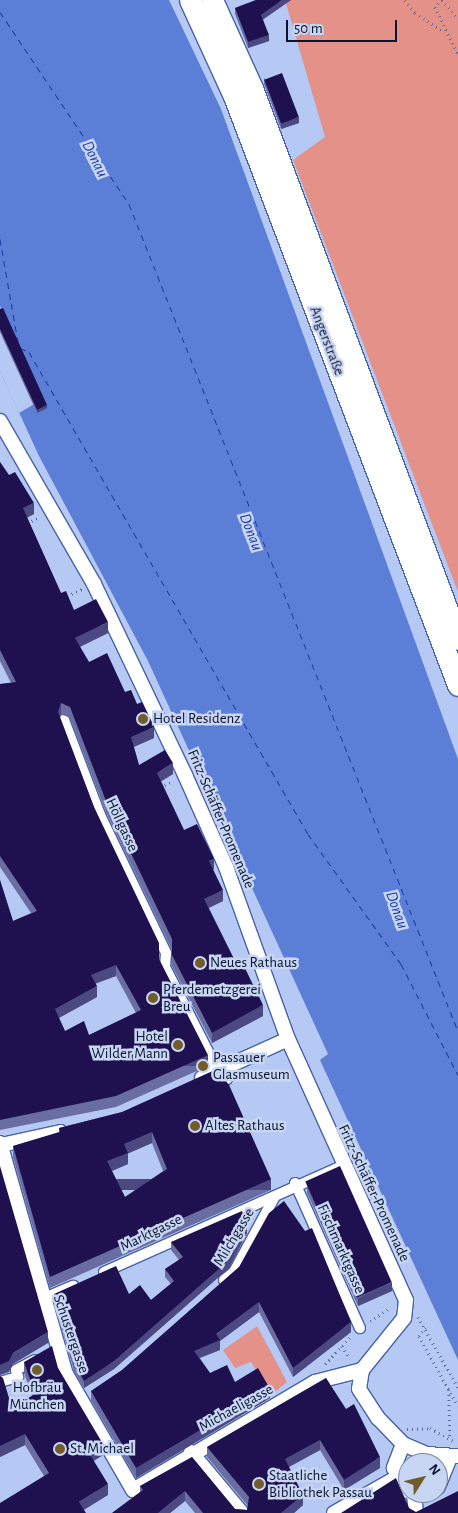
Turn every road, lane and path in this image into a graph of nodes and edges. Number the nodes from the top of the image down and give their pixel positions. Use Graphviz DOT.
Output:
graph roads {
  1 [pos="190,0"];
  2 [pos="212,0"];
  3 [pos="405,0"];
  4 [pos="442,0"];
  5 [pos="458,19"];
  6 [pos="446,33"];
  7 [pos="458,54"];
  8 [pos="0,420"];
  9 [pos="54,511"];
  10 [pos="18,527"];
  11 [pos="94,584"];
  12 [pos="62,598"];
  13 [pos="458,639"];
  14 [pos="458,685"];
  15 [pos="64,720"];
  16 [pos="288,1039"];
  17 [pos="223,1075"];
  18 [pos="191,1083"];
  19 [pos="75,1128"];
  20 [pos="0,1144"];
  21 [pos="343,1166"];
  22 [pos="4,1176"];
  23 [pos="296,1185"];
  24 [pos="274,1198"];
  25 [pos="214,1290"];
  26 [pos="42,1299"];
  27 [pos="360,1328"];
  28 [pos="342,1346"];
  29 [pos="50,1351"];
  30 [pos="349,1358"];
  31 [pos="362,1370"];
  32 [pos="0,1382"];
  33 [pos="458,1387"];
  34 [pos="449,1389"];
  35 [pos="94,1390"];
  36 [pos="78,1401"];
  37 [pos="458,1406"];
  38 [pos="408,1429"];
  39 [pos="450,1438"];
  40 [pos="403,1444"];
  41 [pos="458,1444"];
  42 [pos="191,1452"];
  43 [pos="454,1457"];
  44 [pos="448,1468"];
  45 [pos="396,1478"];
  46 [pos="133,1490"];
  47 [pos="242,1513"];
  48 [pos="334,1513"];
  1 -- 14 [label="main road, Angerstraße"];
  2 -- 13 [label="main road, Angerstraße"];
  3 -- 6 [label="path"];
  4 -- 5 [label="path"];
  4 -- 6 [label="path"];
  6 -- 7 [label="path"];
  8 -- 9 [label="street, Fritz-Schäffer-Promenade"];
  9 -- 10 [label="path"];
  9 -- 11 [label="street, Fritz-Schäffer-Promenade"];
  11 -- 12 [label="path"];
  11 -- 16 [label="street, Fritz-Schäffer-Promenade"];
  15 -- 17 [label="street, Höllgasse"];
  16 -- 17 [label="street"];
  16 -- 21 [label="street, Fritz-Schäffer-Promenade"];
  17 -- 18 [label="street"];
  19 -- 20 [label="street"];
  20 -- 22 [label="street, Schustergasse"];
  21 -- 23 [label="street, Marktgasse"];
  21 -- 31 [label="street, Fritz-Schäffer-Promenade"];
  22 -- 26 [label="street, Schustergasse"];
  23 -- 24 [label="street, Marktgasse"];
  23 -- 27 [label="street, Fischmarktgasse"];
  24 -- 25 [label="street, Milchgasse"];
  24 -- 26 [label="street, Marktgasse"];
  26 -- 29 [label="street, Schustergasse"];
  28 -- 30 [label="path"];
  29 -- 32 [label="street"];
  29 -- 36 [label="street, Schustergasse"];
  31 -- 40 [label="street"];
  31 -- 42 [label="street, Michaeligasse"];
  33 -- 34 [label="path"];
  34 -- 37 [label="path"];
  34 -- 39 [label="path"];
  35 -- 36 [label="street"];
  36 -- 46 [label="street, Schustergasse"];
  38 -- 39 [label="path"];
  39 -- 41 [label="path"];
  40 -- 43 [label="street"];
  40 -- 45 [label="street"];
  42 -- 46 [label="street, Michaeligasse"];
  42 -- 47 [label="street"];
  43 -- 44 [label="street"];
  45 -- 48 [label="street"];
}
